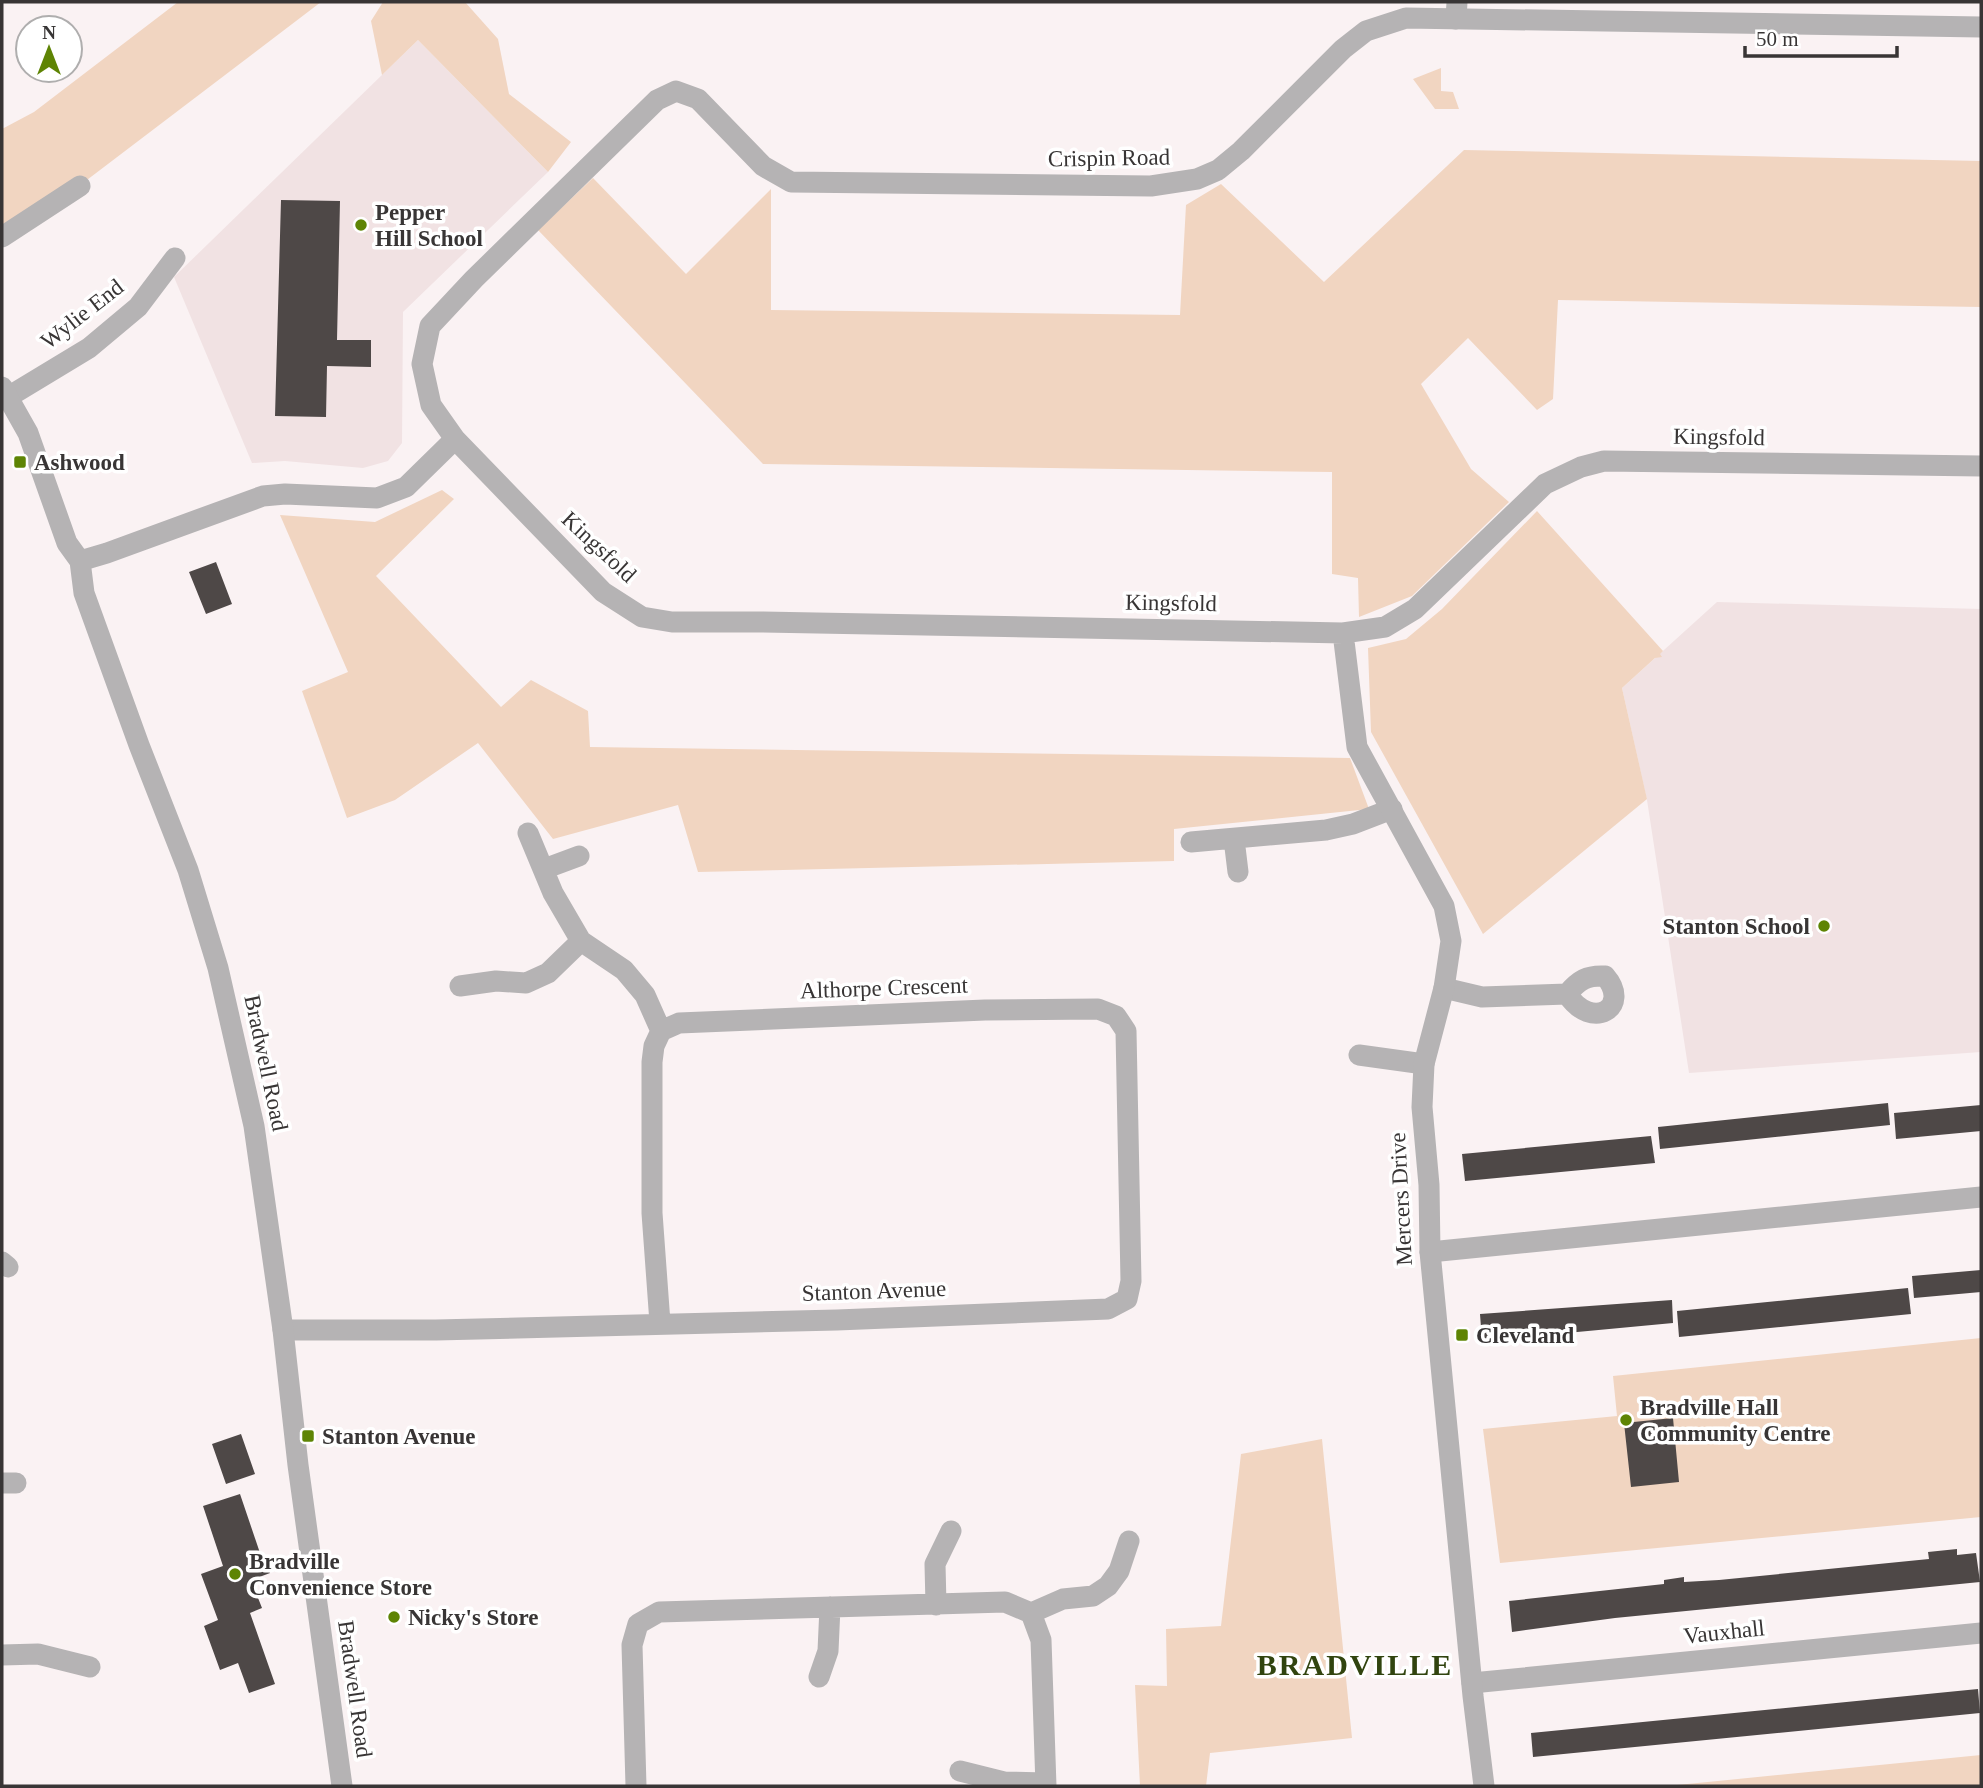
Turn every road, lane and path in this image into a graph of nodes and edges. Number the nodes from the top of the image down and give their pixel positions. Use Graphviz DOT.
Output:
graph roads {
  1 [pos="1456,11"];
  2 [pos="1981,27"];
  3 [pos="80,186"];
  4 [pos="2,237"];
  5 [pos="175,258"];
  6 [pos="422,364"];
  7 [pos="5,392"];
  8 [pos="455,439"];
  9 [pos="1981,466"];
  10 [pos="80,561"];
  11 [pos="1343,633"];
  12 [pos="1392,809"];
  13 [pos="528,833"];
  14 [pos="1234,839"];
  15 [pos="1191,842"];
  16 [pos="579,856"];
  17 [pos="544,869"];
  18 [pos="1238,872"];
  19 [pos="581,941"];
  20 [pos="460,986"];
  21 [pos="1444,988"];
  22 [pos="1567,994"];
  23 [pos="661,1031"];
  24 [pos="1359,1055"];
  25 [pos="1424,1064"];
  26 [pos="1981,1197"];
  27 [pos="1430,1252"];
  28 [pos="1127,1299"];
  29 [pos="660,1322"];
  30 [pos="284,1330"];
  31 [pos="951,1531"];
  32 [pos="1129,1541"];
  33 [pos="936,1605"];
  34 [pos="830,1607"];
  35 [pos="1031,1613"];
  36 [pos="1981,1633"];
  37 [pos="2,1655"];
  38 [pos="90,1667"];
  39 [pos="819,1678"];
  40 [pos="1472,1683"];
  41 [pos="960,1771"];
  42 [pos="1046,1784"];
  43 [pos="342,1786"];
  44 [pos="636,1786"];
  45 [pos="1484,1786"];
  1 -- 2 [label="street, Crispin Road"];
  1 -- 6 [label="street, Crispin Road"];
  3 -- 4 [label="street"];
  5 -- 7 [label="street, Wylie End"];
  6 -- 8 [label="street, Kingsfold"];
  7 -- 10 [label="street, Bradwell Road"];
  8 -- 10 [label="street"];
  8 -- 11 [label="street, Kingsfold"];
  9 -- 11 [label="street, Kingsfold"];
  10 -- 30 [label="street, Bradwell Road"];
  11 -- 12 [label="street, Mercers Drive"];
  12 -- 14 [label="street"];
  12 -- 21 [label="street, Mercers Drive"];
  13 -- 17 [label="street"];
  14 -- 15 [label="street"];
  14 -- 18 [label="street"];
  16 -- 17 [label="street"];
  17 -- 19 [label="street"];
  19 -- 20 [label="street"];
  19 -- 23 [label="street"];
  21 -- 22 [label="street"];
  21 -- 25 [label="street, Mercers Drive"];
  23 -- 28 [label="street, Althorpe Crescent"];
  23 -- 29 [label="street"];
  24 -- 25 [label="street"];
  25 -- 27 [label="street, Mercers Drive"];
  26 -- 27 [label="street"];
  27 -- 40 [label="street, Mercers Drive"];
  28 -- 29 [label="street, Stanton Avenue"];
  29 -- 30 [label="street, Stanton Avenue"];
  30 -- 43 [label="street, Bradwell Road"];
  31 -- 33 [label="street"];
  32 -- 35 [label="street"];
  33 -- 34 [label="street"];
  33 -- 35 [label="street"];
  34 -- 39 [label="street"];
  34 -- 44 [label="street"];
  35 -- 42 [label="street"];
  36 -- 40 [label="street, Vauxhall"];
  37 -- 38 [label="street"];
  40 -- 45 [label="street, Mercers Drive"];
  41 -- 42 [label="street"];
}
